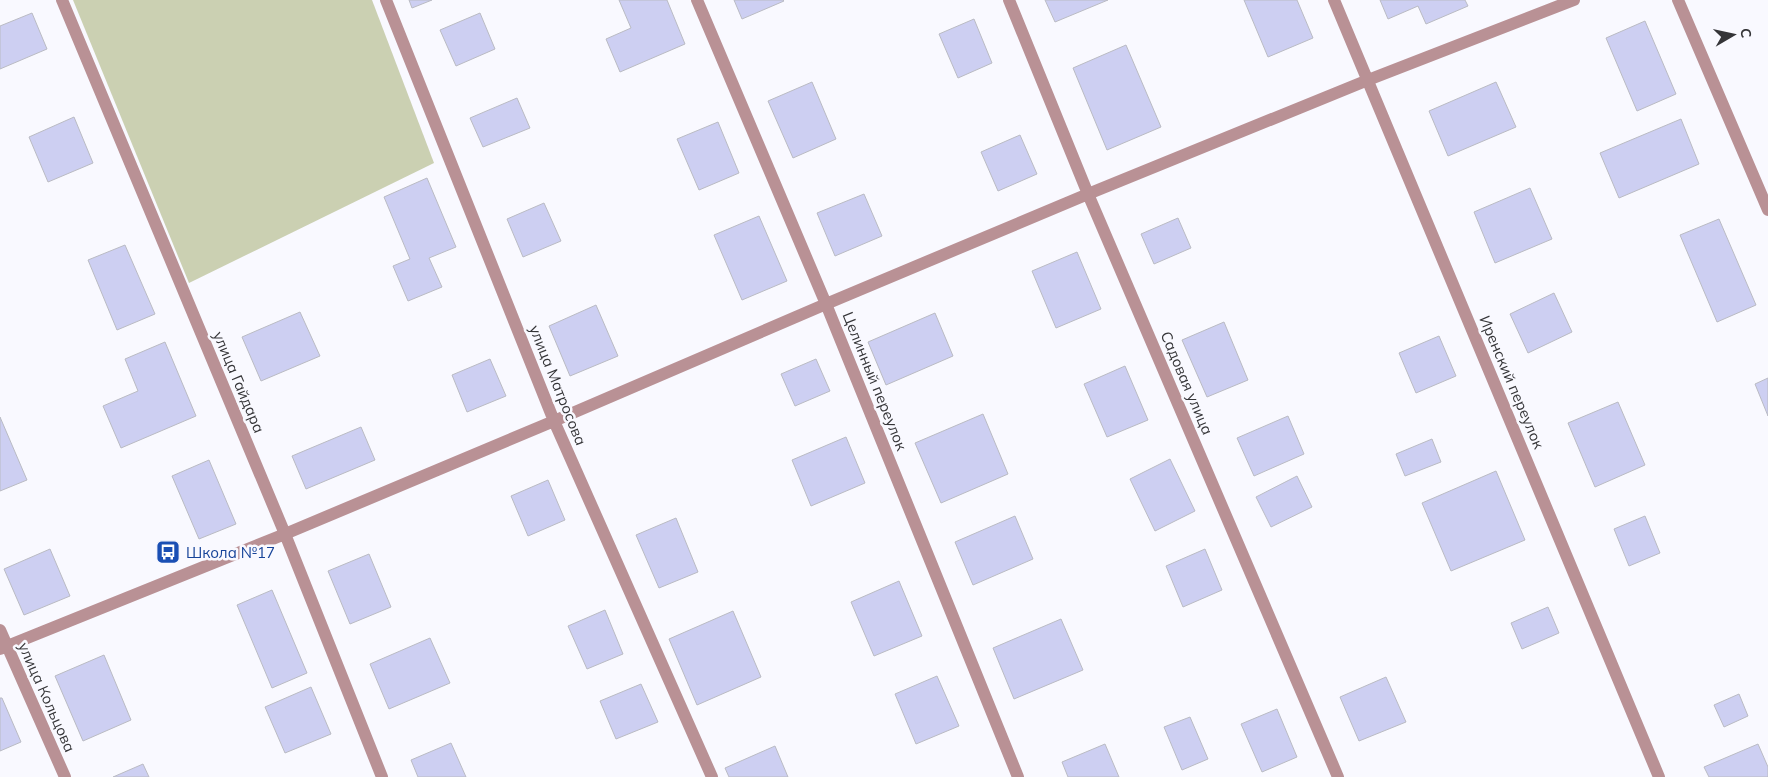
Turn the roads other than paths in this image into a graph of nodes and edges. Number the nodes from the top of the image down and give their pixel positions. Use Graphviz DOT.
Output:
graph roads {
  1 [pos="62,0"];
  2 [pos="386,0"];
  3 [pos="697,0"];
  4 [pos="1009,0"];
  5 [pos="1334,0"];
  6 [pos="1574,0"];
  7 [pos="1678,0"];
  8 [pos="1368,80"];
  9 [pos="1088,194"];
  10 [pos="1768,210"];
  11 [pos="826,304"];
  12 [pos="554,421"];
  13 [pos="285,534"];
  14 [pos="0,630"];
  15 [pos="3,648"];
  16 [pos="64,777"];
  17 [pos="382,777"];
  18 [pos="712,777"];
  19 [pos="1018,777"];
  20 [pos="1338,777"];
  21 [pos="1660,777"];
  1 -- 13 [label="street, улица Гайдара"];
  2 -- 12 [label="street, улица Матросова"];
  3 -- 11 [label="street, Целинный переулок"];
  4 -- 9 [label="street, Садовая улица"];
  5 -- 8 [label="street, Иренский переулок"];
  6 -- 8 [label="street"];
  7 -- 10 [label="street"];
  8 -- 9 [label="street"];
  8 -- 21 [label="street, Иренский переулок"];
  9 -- 11 [label="street"];
  9 -- 20 [label="street, Садовая улица"];
  11 -- 12 [label="street"];
  11 -- 19 [label="street, Целинный переулок"];
  12 -- 13 [label="street"];
  12 -- 18 [label="street, улица Матросова"];
  13 -- 15 [label="street"];
  13 -- 17 [label="street, улица Гайдара"];
  14 -- 15 [label="street, улица Кольцова"];
  15 -- 16 [label="street, улица Кольцова"];
}
